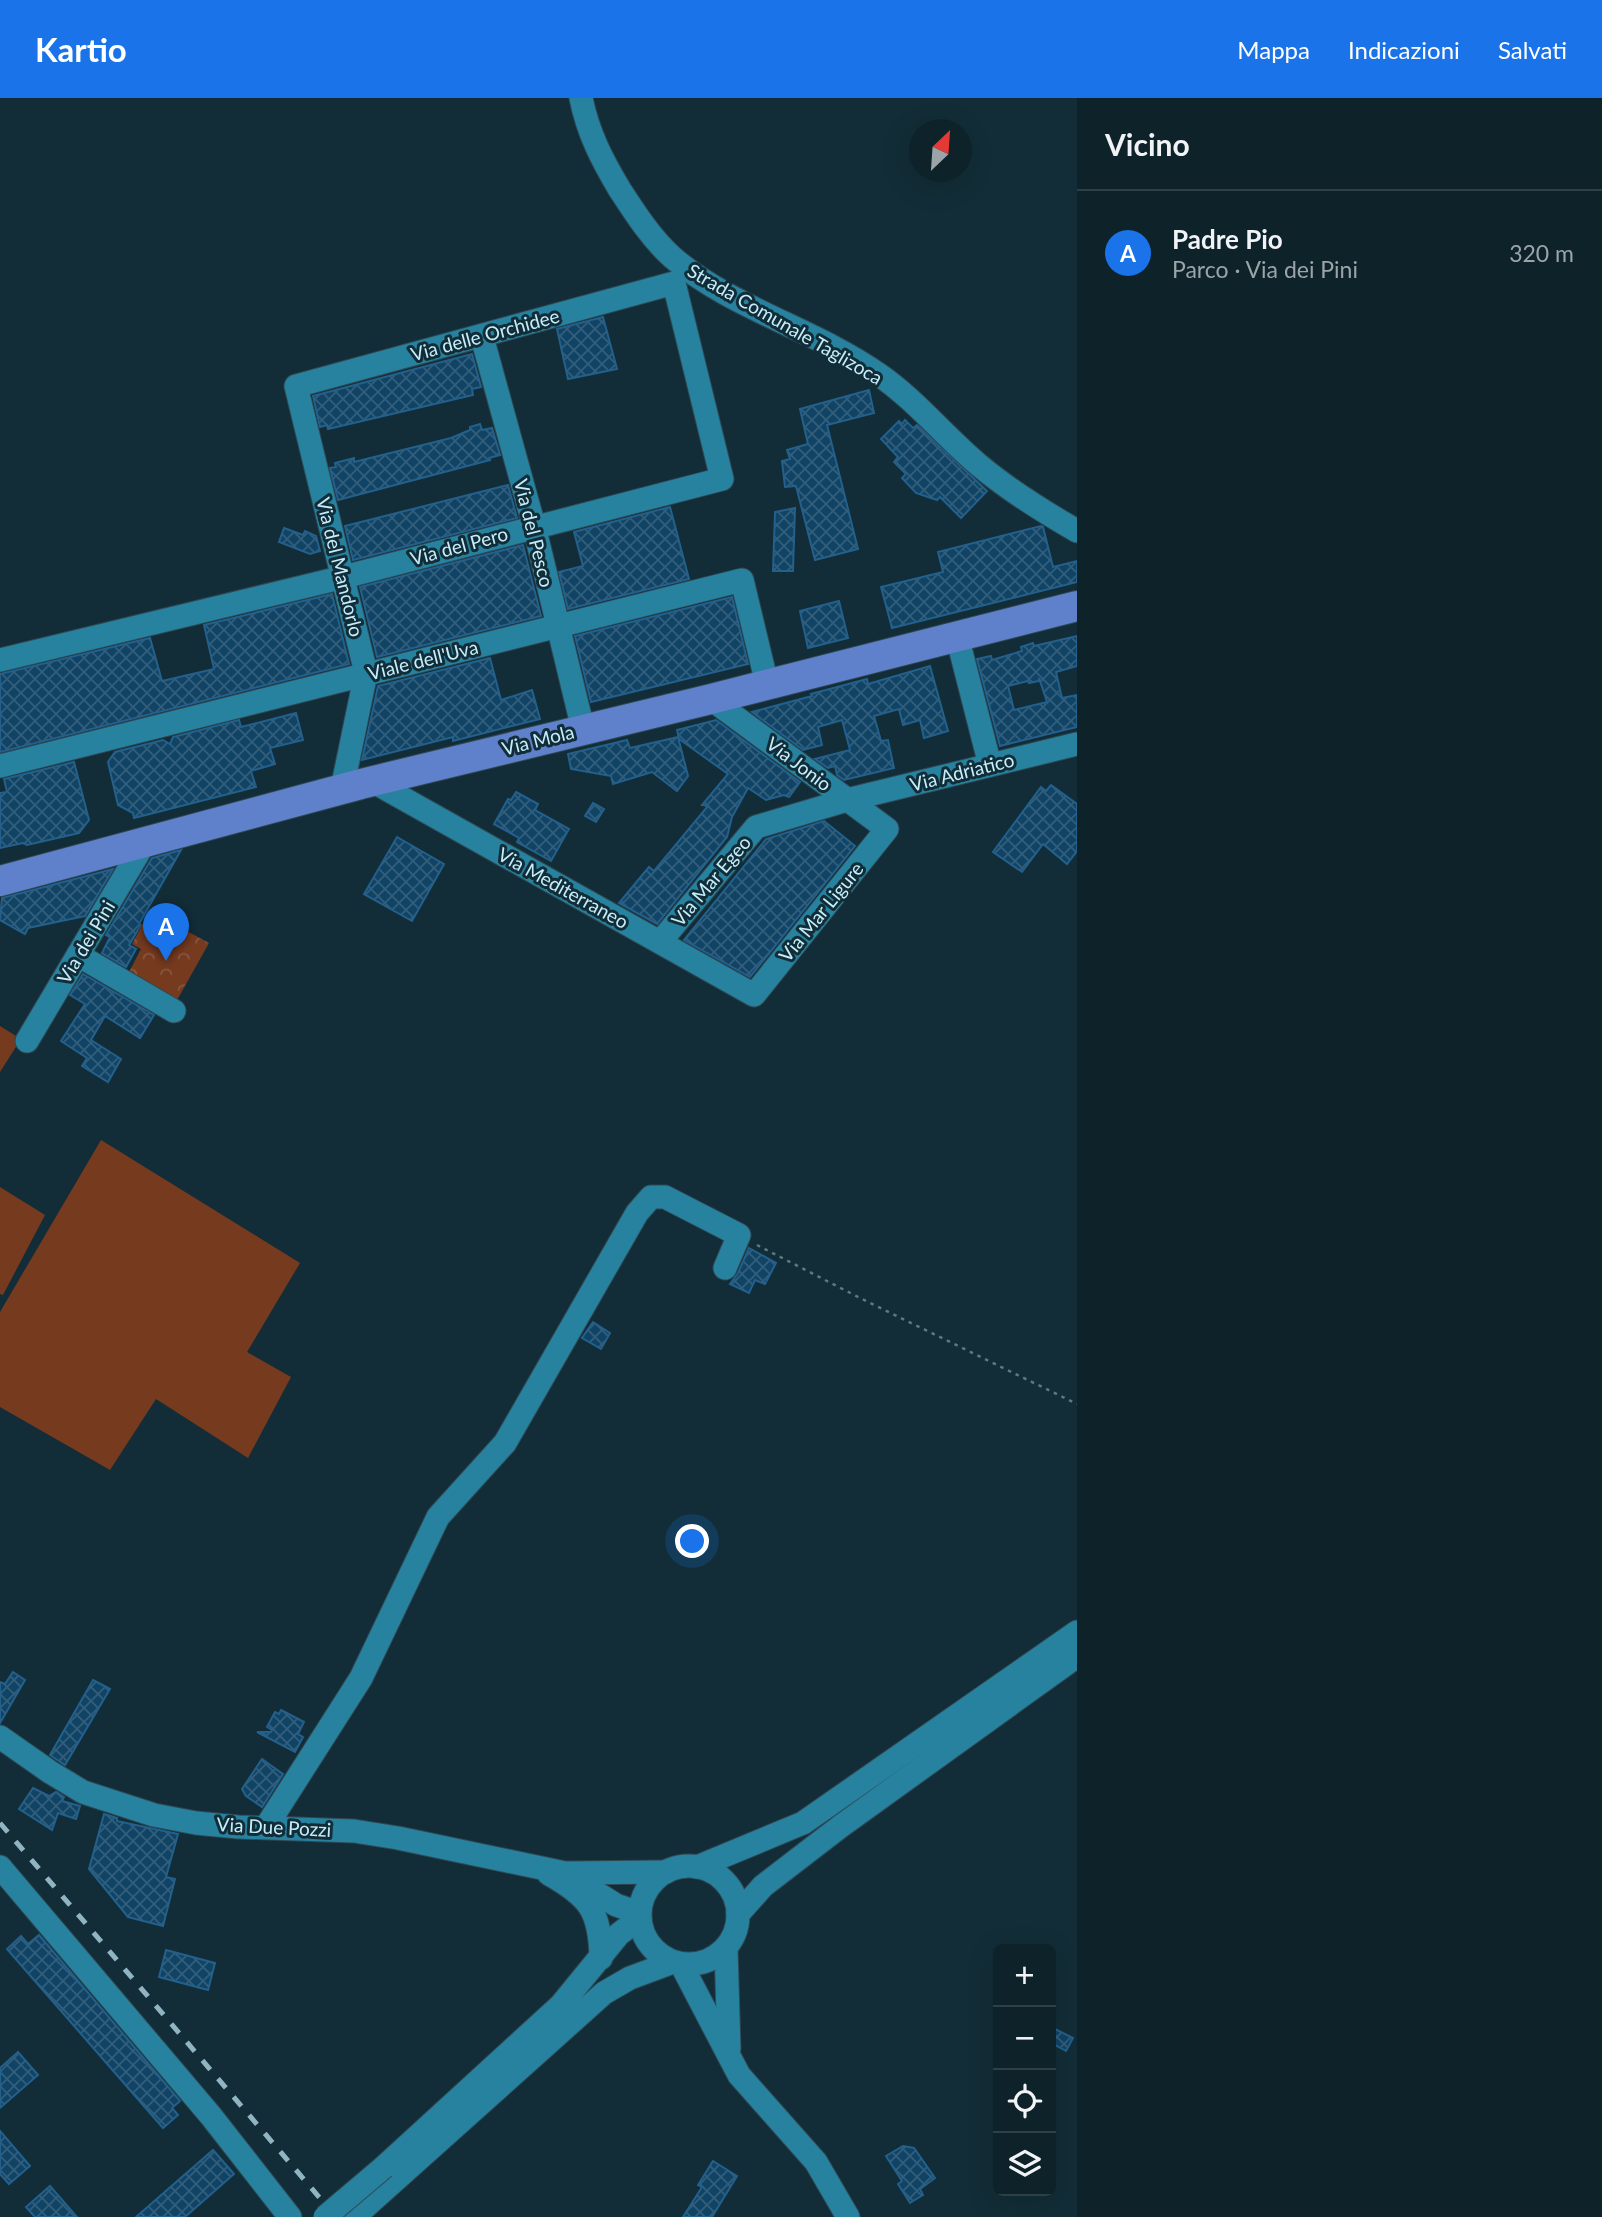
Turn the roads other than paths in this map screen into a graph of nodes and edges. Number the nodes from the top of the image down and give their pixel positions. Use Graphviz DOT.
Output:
graph roads {
  1 [pos="581,98"];
  2 [pos="674,283"];
  3 [pos="482,337"];
  4 [pos="296,386"];
  5 [pos="534,526"];
  6 [pos="1077,531"];
  7 [pos="344,577"];
  8 [pos="1077,606"];
  9 [pos="558,627"];
  10 [pos="957,636"];
  11 [pos="0,660"];
  12 [pos="366,673"];
  13 [pos="767,684"];
  14 [pos="712,699"];
  15 [pos="583,729"];
  16 [pos="1077,744"];
  17 [pos="990,765"];
  18 [pos="0,766"];
  19 [pos="372,781"];
  20 [pos="342,789"];
  21 [pos="847,800"];
  22 [pos="887,830"];
  23 [pos="145,842"];
  24 [pos="0,881"];
  25 [pos="660,942"];
  26 [pos="78,956"];
  27 [pos="754,995"];
  28 [pos="174,1011"];
  29 [pos="27,1041"];
  30 [pos="725,1268"];
  31 [pos="1077,1632"];
  32 [pos="1077,1656"];
  33 [pos="0,1737"];
  34 [pos="266,1828"];
  35 [pos="538,1867"];
  36 [pos="698,1867"];
  37 [pos="5,1872"];
  38 [pos="666,1872"];
  39 [pos="565,1873"];
  40 [pos="0,1899"];
  41 [pos="738,1914"];
  42 [pos="639,1916"];
  43 [pos="726,1948"];
  44 [pos="601,1958"];
  45 [pos="677,1963"];
  46 [pos="729,2056"];
  47 [pos="390,2174"];
  48 [pos="290,2217"];
  49 [pos="325,2217"];
  50 [pos="354,2217"];
  51 [pos="848,2217"];
  1 -- 6 [label="street, Strada Comunale Taglizoca"];
  2 -- 3 [label="street, Via delle Orchidee"];
  2 -- 5 [label="street, Via del Pero"];
  3 -- 4 [label="street, Via delle Orchidee"];
  3 -- 5 [label="street, Via del Pesco"];
  4 -- 7 [label="street, Via del Mandorlo"];
  5 -- 7 [label="street, Via del Pero"];
  5 -- 9 [label="street, Via del Pesco"];
  7 -- 11 [label="street, Via del Pero"];
  7 -- 12 [label="street, Via del Mandorlo"];
  8 -- 10 [label="main road, Via Mola"];
  9 -- 12 [label="street, Viale dell'Uva"];
  9 -- 13 [label="street, Viale dell'Uva"];
  9 -- 15 [label="street, Via del Pesco"];
  10 -- 13 [label="main road, Via Mola"];
  10 -- 17 [label="street"];
  12 -- 18 [label="street, Viale dell'Uva"];
  12 -- 20 [label="street, Via del Mandorlo"];
  13 -- 14 [label="main road, Via Mola"];
  14 -- 15 [label="main road, Via Mola"];
  14 -- 21 [label="street, Via Jonio"];
  15 -- 19 [label="main road, Via Mola"];
  16 -- 17 [label="street, Via Adriatico"];
  17 -- 21 [label="street, Via Adriatico"];
  19 -- 20 [label="main road, Via Mola"];
  19 -- 25 [label="street, Via Mediterraneo"];
  20 -- 23 [label="main road, Via Mola"];
  21 -- 22 [label="street, Via Jonio"];
  21 -- 25 [label="street, Via Mar Egeo"];
  22 -- 27 [label="street, Via Mar Ligure"];
  23 -- 24 [label="main road, Via Mola"];
  23 -- 26 [label="street, Via dei Pini"];
  25 -- 27 [label="street, Via Mediterraneo"];
  26 -- 28 [label="street"];
  26 -- 29 [label="street, Via dei Pini"];
  30 -- 34 [label="street"];
  31 -- 36 [label="street"];
  32 -- 41 [label="street"];
  33 -- 34 [label="street, Via Due Pozzi"];
  34 -- 35 [label="street, Via Due Pozzi"];
  35 -- 39 [label="street, Via Due Pozzi"];
  35 -- 44 [label="street"];
  36 -- 38 [label="street"];
  36 -- 41 [label="street"];
  37 -- 40 [label="street"];
  37 -- 48 [label="street"];
  38 -- 39 [label="street, Via Due Pozzi"];
  38 -- 42 [label="street"];
  39 -- 42 [label="street, Via Due Pozzi"];
  41 -- 43 [label="street"];
  42 -- 44 [label="street"];
  42 -- 45 [label="street"];
  43 -- 45 [label="street"];
  43 -- 46 [label="street"];
  44 -- 47 [label="street"];
  45 -- 46 [label="street"];
  45 -- 47 [label="street"];
  46 -- 51 [label="street"];
  47 -- 49 [label="street, bridge"];
  47 -- 50 [label="street"];
}
